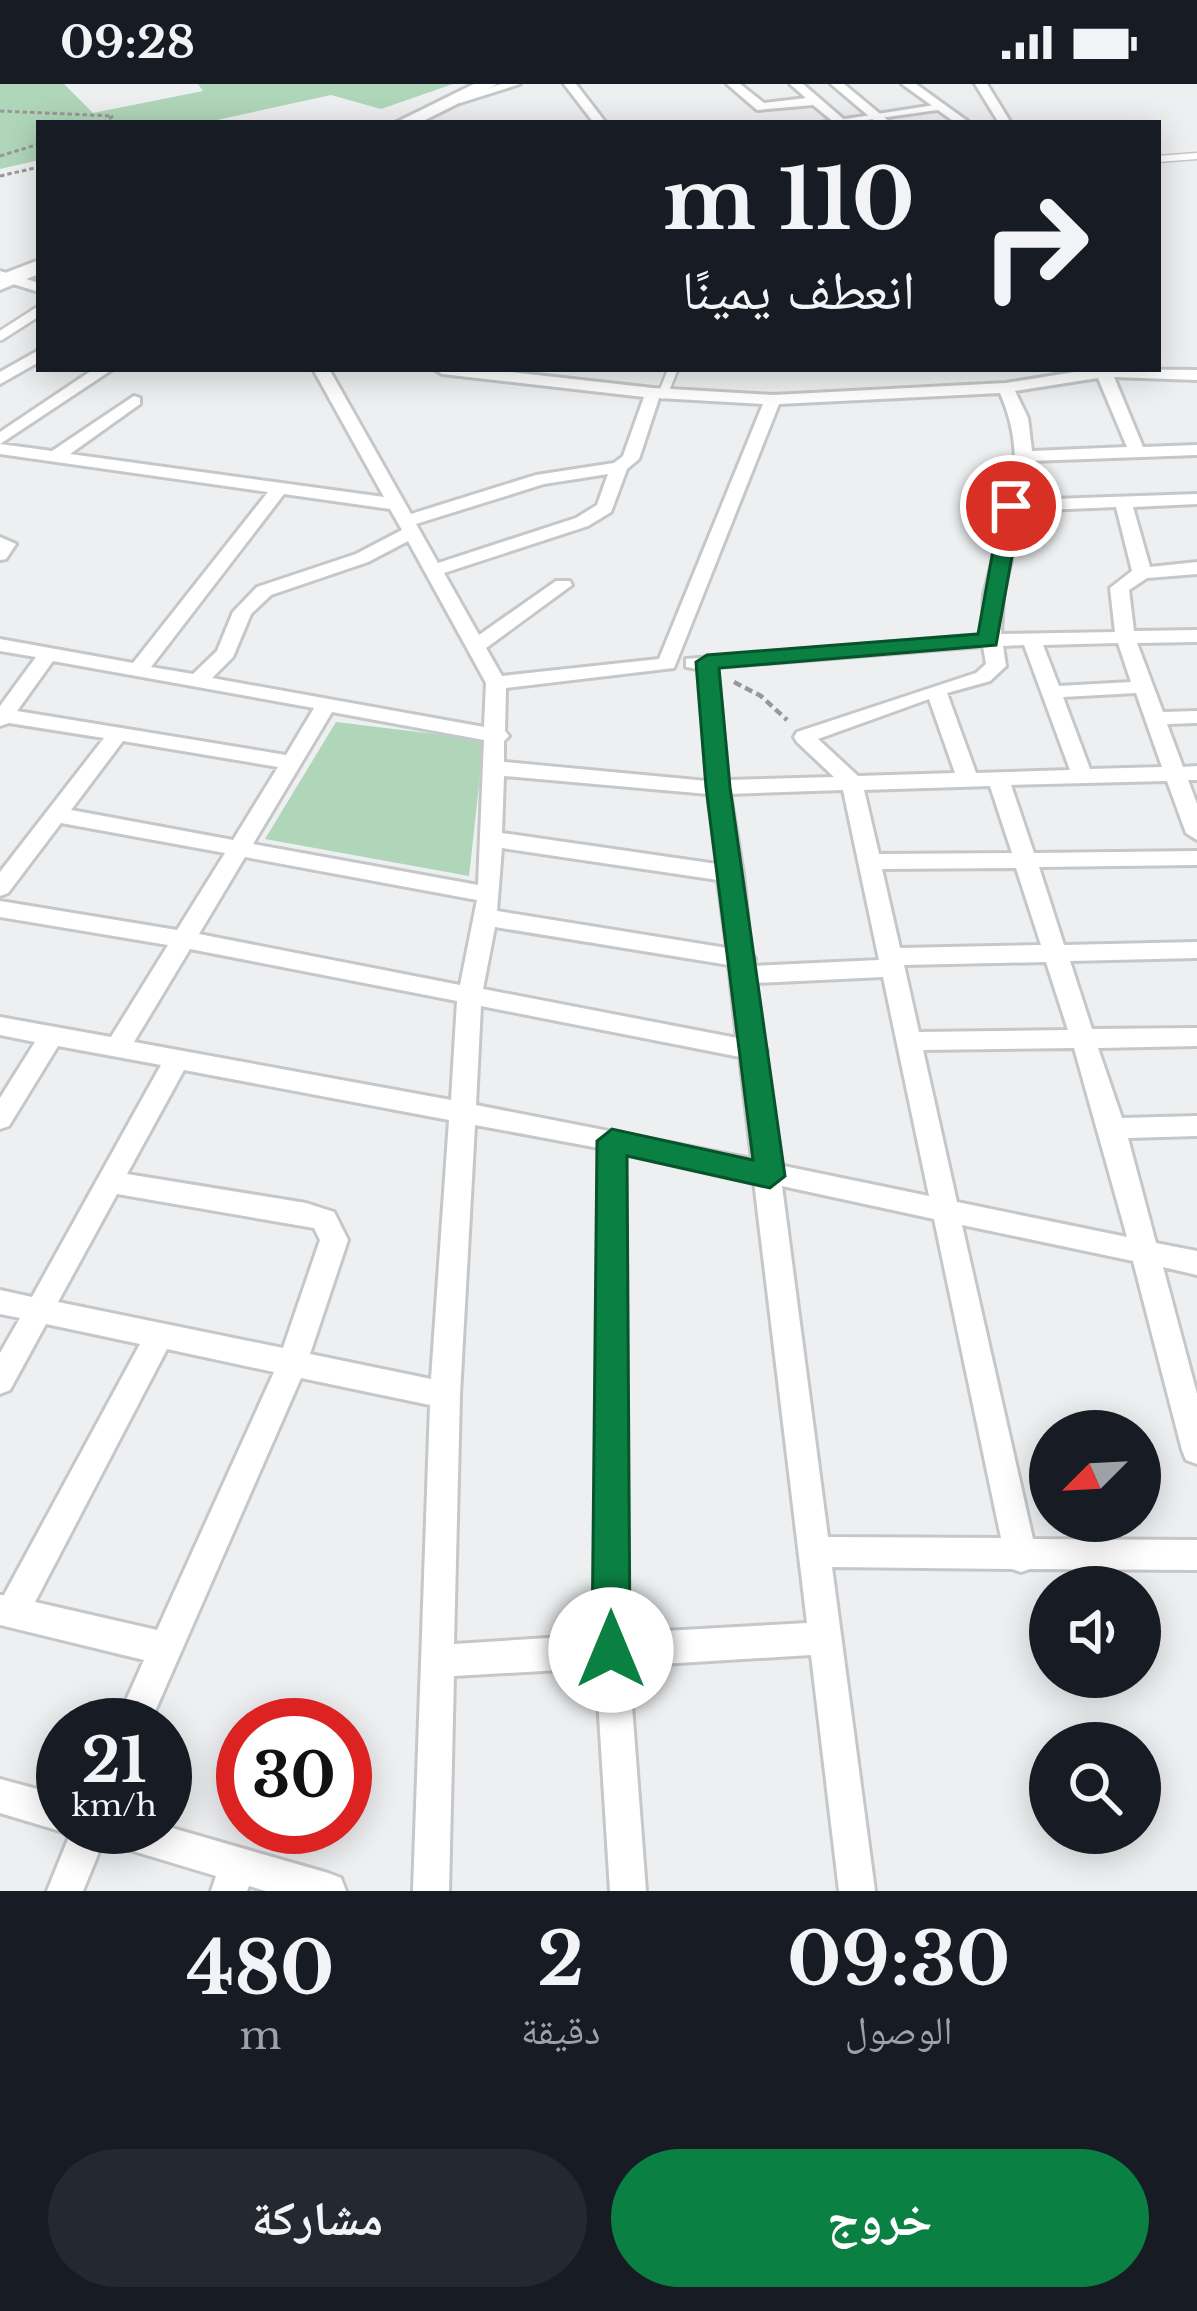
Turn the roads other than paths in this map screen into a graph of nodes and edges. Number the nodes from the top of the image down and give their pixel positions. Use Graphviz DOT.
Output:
graph roads {
  1 [pos="488,84"];
  2 [pos="514,84"];
  3 [pos="571,84"];
  4 [pos="733,84"];
  5 [pos="796,84"];
  6 [pos="837,84"];
  7 [pos="908,84"];
  8 [pos="981,84"];
  9 [pos="460,99"];
  10 [pos="816,101"];
  11 [pos="941,107"];
  12 [pos="881,119"];
  13 [pos="411,120"];
  14 [pos="598,120"];
  15 [pos="833,120"];
  16 [pos="960,120"];
  17 [pos="1003,120"];
  18 [pos="1197,156"];
  19 [pos="1161,159"];
  20 [pos="36,267"];
  21 [pos="3,279"];
  22 [pos="36,287"];
  23 [pos="36,313"];
  24 [pos="0,336"];
  25 [pos="36,359"];
  26 [pos="323,372"];
  27 [pos="468,372"];
  28 [pos="671,372"];
  29 [pos="875,372"];
  30 [pos="1104,372"];
  31 [pos="99,373"];
  32 [pos="1197,375"];
  33 [pos="0,380"];
  34 [pos="1006,388"];
  35 [pos="658,394"];
  36 [pos="871,394"];
  37 [pos="773,400"];
  38 [pos="134,401"];
  39 [pos="0,439"];
  40 [pos="0,448"];
  41 [pos="1197,450"];
  42 [pos="1137,452"];
  43 [pos="56,456"];
  44 [pos="1024,456"];
  45 [pos="619,467"];
  46 [pos="280,488"];
  47 [pos="1197,500"];
  48 [pos="1123,502"];
  49 [pos="1011,506"];
  50 [pos="402,520"];
  51 [pos="0,542"];
  52 [pos="0,555"];
  53 [pos="1197,568"];
  54 [pos="431,572"];
  55 [pos="1142,572"];
  56 [pos="563,585"];
  57 [pos="1197,636"];
  58 [pos="1031,638"];
  59 [pos="1125,638"];
  60 [pos="988,640"];
  61 [pos="0,646"];
  62 [pos="475,646"];
  63 [pos="48,654"];
  64 [pos="667,664"];
  65 [pos="708,669"];
  66 [pos="138,670"];
  67 [pos="197,681"];
  68 [pos="496,683"];
  69 [pos="1144,687"];
  70 [pos="936,691"];
  71 [pos="1051,692"];
  72 [pos="327,704"];
  73 [pos="1197,716"];
  74 [pos="1,717"];
  75 [pos="1156,718"];
  76 [pos="117,735"];
  77 [pos="499,736"];
  78 [pos="291,762"];
  79 [pos="495,768"];
  80 [pos="1186,772"];
  81 [pos="1082,775"];
  82 [pos="998,777"];
  83 [pos="968,779"];
  84 [pos="852,782"];
  85 [pos="718,787"];
  86 [pos="58,815"];
  87 [pos="1197,833"];
  88 [pos="493,839"];
  89 [pos="241,845"];
  90 [pos="1197,857"];
  91 [pos="1023,859"];
  92 [pos="871,862"];
  93 [pos="732,874"];
  94 [pos="0,888"];
  95 [pos="487,906"];
  96 [pos="0,909"];
  97 [pos="183,939"];
  98 [pos="1197,950"];
  99 [pos="1054,953"];
  100 [pos="893,963"];
  101 [pos="744,967"];
  102 [pos="470,994"];
  103 [pos="0,1026"];
  104 [pos="51,1037"];
  105 [pos="1197,1037"];
  106 [pos="1083,1040"];
  107 [pos="910,1041"];
  108 [pos="116,1049"];
  109 [pos="754,1052"];
  110 [pos="175,1063"];
  111 [pos="462,1115"];
  112 [pos="0,1119"];
  113 [pos="1197,1126"];
  114 [pos="1112,1128"];
  115 [pos="612,1141"];
  116 [pos="770,1176"];
  117 [pos="110,1182"];
  118 [pos="947,1214"];
  119 [pos="1145,1254"];
  120 [pos="1197,1263"];
  121 [pos="0,1303"];
  122 [pos="39,1311"];
  123 [pos="159,1336"];
  124 [pos="292,1364"];
  125 [pos="0,1381"];
  126 [pos="445,1395"];
  127 [pos="1197,1450"];
  128 [pos="816,1552"];
  129 [pos="1197,1556"];
  130 [pos="1021,1557"];
  131 [pos="6,1611"];
  132 [pos="826,1638"];
  133 [pos="163,1648"];
  134 [pos="611,1650"];
  135 [pos="437,1661"];
  136 [pos="143,1698"];
  137 [pos="0,1796"];
  138 [pos="36,1806"];
  139 [pos="80,1854"];
  140 [pos="176,1854"];
  141 [pos="234,1877"];
  142 [pos="65,1891"];
  143 [pos="328,1891"];
  144 [pos="431,1891"];
  145 [pos="628,1891"];
  146 [pos="857,1891"];
  1 -- 9 [label="main road"];
  2 -- 9 [label="street"];
  3 -- 14 [label="street"];
  4 -- 10 [label="street"];
  5 -- 10 [label="street"];
  6 -- 12 [label="street"];
  7 -- 11 [label="street"];
  8 -- 17 [label="street"];
  9 -- 13 [label="main road"];
  10 -- 15 [label="street"];
  11 -- 12 [label="street"];
  11 -- 16 [label="street"];
  18 -- 19 [label="lane"];
  20 -- 21 [label="main road"];
  21 -- 22 [label="street"];
  23 -- 24 [label="lane"];
  25 -- 33 [label="street"];
  26 -- 50 [label="street"];
  27 -- 35 [label="street"];
  28 -- 35 [label="lane"];
  29 -- 36 [label="street"];
  30 -- 32 [label="street"];
  30 -- 34 [label="street"];
  30 -- 42 [label="street"];
  31 -- 39 [label="street"];
  34 -- 36 [label="street"];
  34 -- 44 [label="street"];
  35 -- 37 [label="street"];
  35 -- 45 [label="street"];
  36 -- 37 [label="street"];
  37 -- 64 [label="street"];
  38 -- 43 [label="street"];
  40 -- 43 [label="street"];
  41 -- 42 [label="street"];
  42 -- 44 [label="street"];
  43 -- 46 [label="street"];
  44 -- 49 [label="street"];
  45 -- 50 [label="street"];
  45 -- 54 [label="street"];
  46 -- 50 [label="street"];
  46 -- 66 [label="street"];
  47 -- 48 [label="street"];
  48 -- 49 [label="street"];
  48 -- 55 [label="street"];
  49 -- 60 [label="street"];
  50 -- 54 [label="street"];
  50 -- 67 [label="street"];
  51 -- 52 [label="street"];
  53 -- 55 [label="street"];
  54 -- 62 [label="street"];
  55 -- 59 [label="street"];
  56 -- 62 [label="street"];
  57 -- 59 [label="street"];
  58 -- 59 [label="street"];
  58 -- 60 [label="street"];
  58 -- 71 [label="street"];
  59 -- 69 [label="street"];
  60 -- 65 [label="street"];
  60 -- 70 [label="street"];
  61 -- 63 [label="street"];
  62 -- 68 [label="street"];
  63 -- 66 [label="street"];
  63 -- 74 [label="street"];
  64 -- 65 [label="street"];
  64 -- 68 [label="street"];
  65 -- 85 [label="street"];
  66 -- 67 [label="street"];
  67 -- 72 [label="street"];
  68 -- 77 [label="street"];
  69 -- 71 [label="street"];
  69 -- 75 [label="street"];
  70 -- 83 [label="street"];
  70 -- 84 [label="street"];
  71 -- 81 [label="street"];
  72 -- 77 [label="street"];
  72 -- 78 [label="street"];
  73 -- 75 [label="street"];
  74 -- 76 [label="street"];
  75 -- 80 [label="street"];
  76 -- 78 [label="street"];
  76 -- 86 [label="street"];
  77 -- 79 [label="street"];
  78 -- 89 [label="street"];
  79 -- 85 [label="street"];
  79 -- 88 [label="street"];
  80 -- 81 [label="street"];
  80 -- 87 [label="street"];
  81 -- 82 [label="street"];
  82 -- 83 [label="street"];
  82 -- 91 [label="street"];
  83 -- 84 [label="street"];
  84 -- 85 [label="street"];
  84 -- 92 [label="street"];
  85 -- 93 [label="street"];
  86 -- 89 [label="street"];
  86 -- 94 [label="street"];
  88 -- 93 [label="street"];
  88 -- 95 [label="street"];
  89 -- 95 [label="street"];
  89 -- 97 [label="street"];
  90 -- 91 [label="street"];
  91 -- 92 [label="street"];
  91 -- 99 [label="street"];
  92 -- 100 [label="street"];
  93 -- 101 [label="street"];
  95 -- 101 [label="street"];
  95 -- 102 [label="street"];
  96 -- 97 [label="street"];
  97 -- 102 [label="street"];
  97 -- 108 [label="street"];
  98 -- 99 [label="street"];
  99 -- 100 [label="street"];
  99 -- 106 [label="street"];
  100 -- 101 [label="street"];
  100 -- 107 [label="street"];
  101 -- 109 [label="street"];
  102 -- 109 [label="street"];
  102 -- 111 [label="street"];
  103 -- 104 [label="street"];
  104 -- 108 [label="street"];
  104 -- 112 [label="street"];
  105 -- 106 [label="street"];
  106 -- 107 [label="street"];
  106 -- 114 [label="street"];
  107 -- 118 [label="street"];
  108 -- 110 [label="street"];
  109 -- 116 [label="street"];
  110 -- 111 [label="street"];
  110 -- 117 [label="street"];
  111 -- 115 [label="street"];
  111 -- 126 [label="street"];
  113 -- 114 [label="street"];
  114 -- 119 [label="street"];
  115 -- 116 [label="street"];
  115 -- 134 [label="street"];
  116 -- 118 [label="street"];
  116 -- 128 [label="street"];
  117 -- 122 [label="street"];
  117 -- 124 [label="street"];
  118 -- 119 [label="street"];
  118 -- 130 [label="street"];
  119 -- 120 [label="street"];
  119 -- 127 [label="street"];
  121 -- 122 [label="street"];
  122 -- 123 [label="street"];
  122 -- 125 [label="street"];
  123 -- 124 [label="street"];
  123 -- 131 [label="street"];
  124 -- 126 [label="street"];
  124 -- 133 [label="street"];
  126 -- 135 [label="street"];
  128 -- 130 [label="street"];
  128 -- 132 [label="street"];
  129 -- 130 [label="street"];
  131 -- 133 [label="street"];
  132 -- 134 [label="street"];
  132 -- 146 [label="street"];
  133 -- 136 [label="street"];
  134 -- 135 [label="street"];
  134 -- 145 [label="street"];
  135 -- 144 [label="street"];
  137 -- 138 [label="street"];
  139 -- 142 [label="street"];
  140 -- 141 [label="street"];
  141 -- 143 [label="street"];
}
